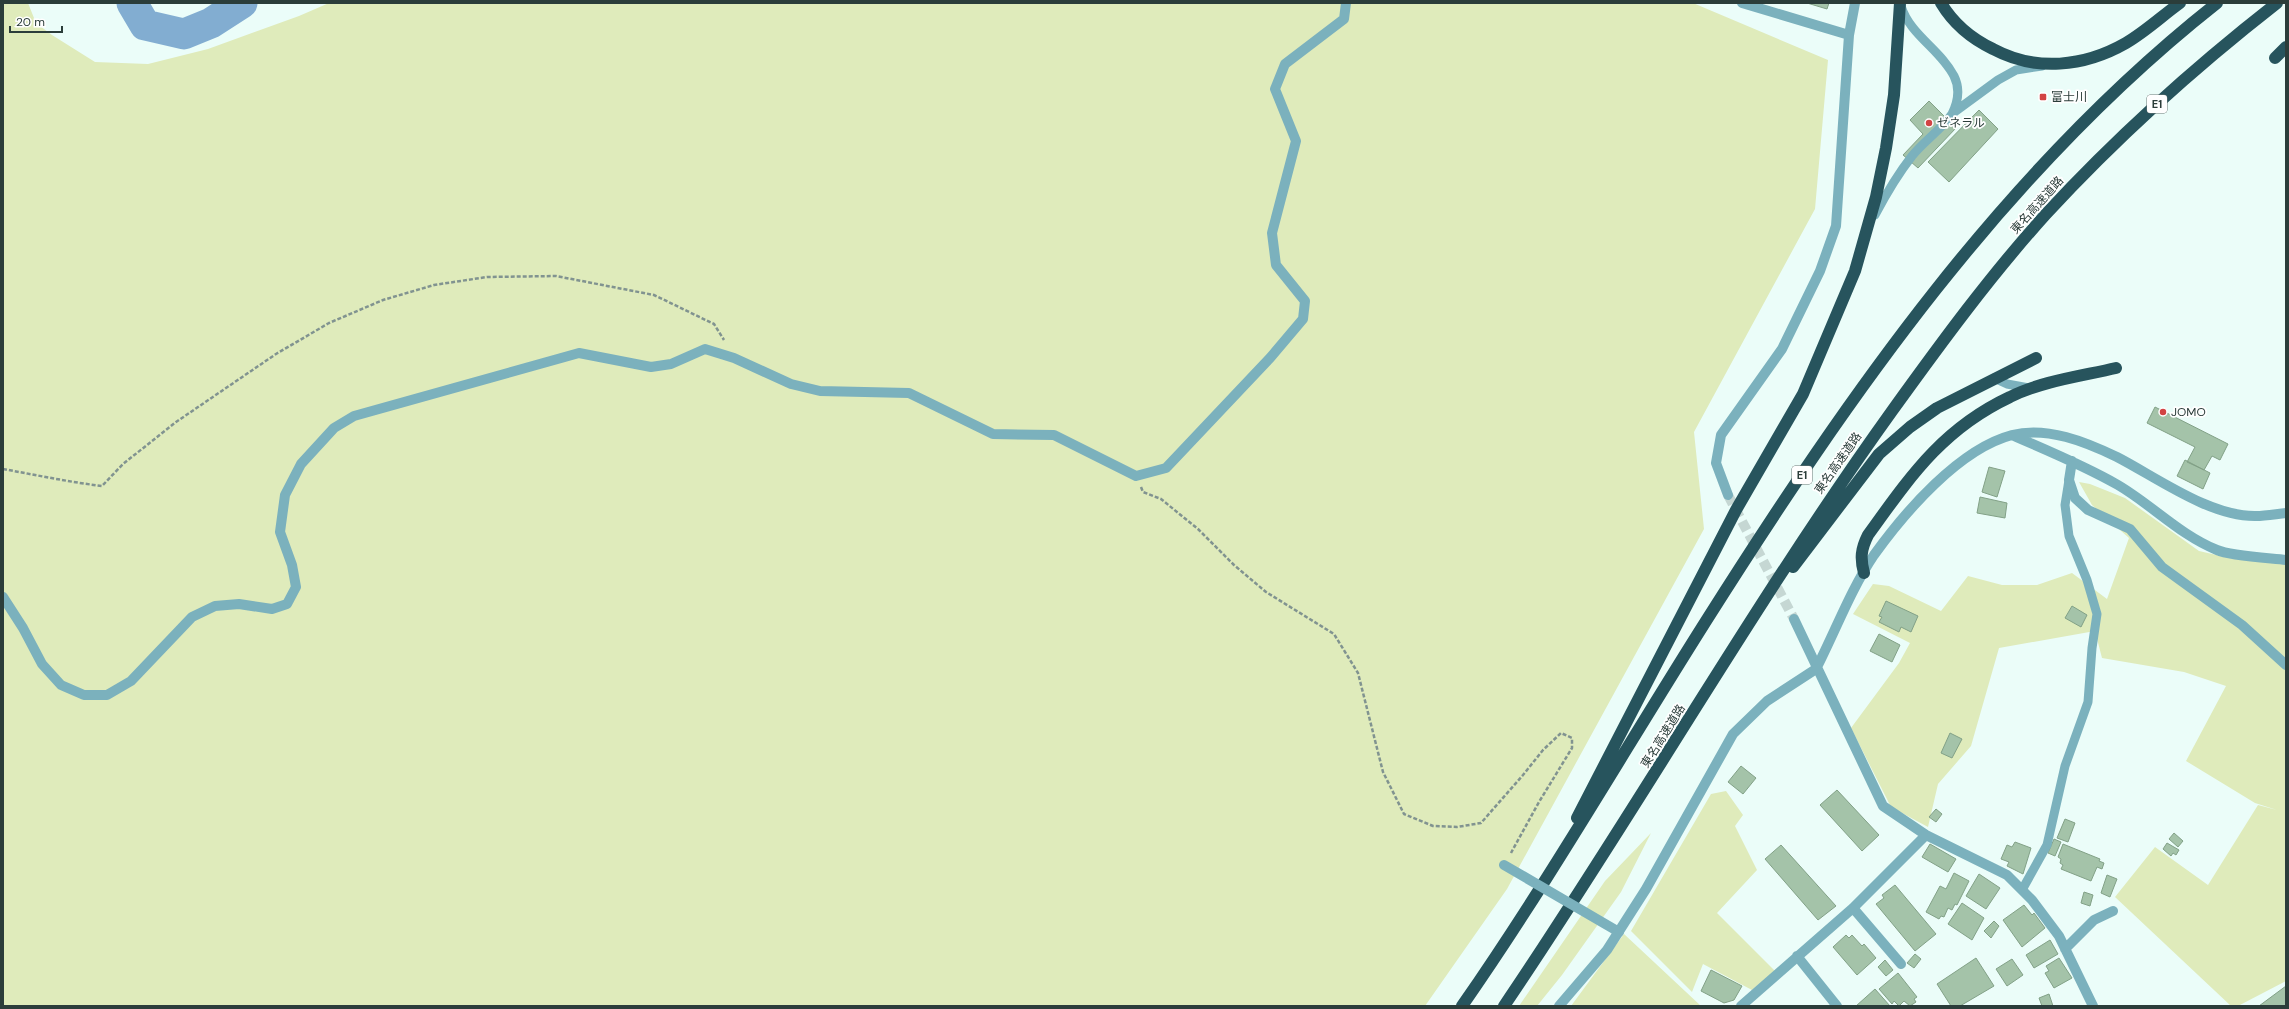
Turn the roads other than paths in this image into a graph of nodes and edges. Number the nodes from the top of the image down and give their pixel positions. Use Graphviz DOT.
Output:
graph roads {
  1 [pos="1346,3"];
  2 [pos="1855,3"];
  3 [pos="1941,3"];
  4 [pos="2180,3"];
  5 [pos="2217,3"];
  6 [pos="2277,3"];
  7 [pos="1746,4"];
  8 [pos="1900,4"];
  9 [pos="1849,35"];
  10 [pos="2286,47"];
  11 [pos="2275,58"];
  12 [pos="2048,65"];
  13 [pos="1951,114"];
  14 [pos="1866,230"];
  15 [pos="2036,358"];
  16 [pos="2116,368"];
  17 [pos="1994,378"];
  18 [pos="2036,388"];
  19 [pos="2012,435"];
  20 [pos="2072,461"];
  21 [pos="2069,480"];
  22 [pos="1728,495"];
  23 [pos="2286,513"];
  24 [pos="2286,560"];
  25 [pos="1864,573"];
  26 [pos="3,597"];
  27 [pos="1794,619"];
  28 [pos="1752,620"];
  29 [pos="2286,665"];
  30 [pos="1816,669"];
  31 [pos="1926,835"];
  32 [pos="1504,865"];
  33 [pos="1547,876"];
  34 [pos="2022,890"];
  35 [pos="1853,908"];
  36 [pos="2113,911"];
  37 [pos="1619,932"];
  38 [pos="2066,949"];
  39 [pos="1797,956"];
  40 [pos="1901,964"];
  41 [pos="1462,1006"];
  42 [pos="1504,1006"];
  43 [pos="1559,1006"];
  44 [pos="1741,1006"];
  45 [pos="1837,1006"];
  46 [pos="2093,1006"];
  1 -- 26 [label="street"];
  2 -- 9 [label="street"];
  3 -- 12 [label="highway"];
  4 -- 12 [label="highway"];
  5 -- 33 [label="highway, 東名高速道路 / E1"];
  6 -- 28 [label="highway, 東名高速道路 / E1"];
  7 -- 9 [label="street"];
  8 -- 13 [label="lane"];
  8 -- 14 [label="highway"];
  9 -- 22 [label="street"];
  10 -- 11 [label="highway"];
  12 -- 13 [label="lane"];
  13 -- 14 [label="lane"];
  14 -- 33 [label="highway"];
  15 -- 17 [label="highway"];
  16 -- 18 [label="highway"];
  17 -- 18 [label="lane"];
  17 -- 28 [label="highway"];
  18 -- 25 [label="highway"];
  19 -- 20 [label="street"];
  19 -- 23 [label="street"];
  19 -- 25 [label="street"];
  20 -- 21 [label="street"];
  20 -- 24 [label="street"];
  21 -- 29 [label="street"];
  21 -- 34 [label="lane"];
  25 -- 30 [label="street"];
  27 -- 30 [label="street"];
  28 -- 42 [label="highway, 東名高速道路 / E1"];
  30 -- 31 [label="street"];
  30 -- 37 [label="street"];
  31 -- 34 [label="street"];
  31 -- 35 [label="street"];
  32 -- 37 [label="street, bridge"];
  33 -- 41 [label="highway, 東名高速道路 / E1"];
  34 -- 38 [label="street"];
  35 -- 39 [label="street"];
  35 -- 40 [label="street"];
  36 -- 38 [label="street"];
  37 -- 43 [label="street"];
  38 -- 46 [label="street"];
  39 -- 44 [label="street"];
  39 -- 45 [label="street"];
}
